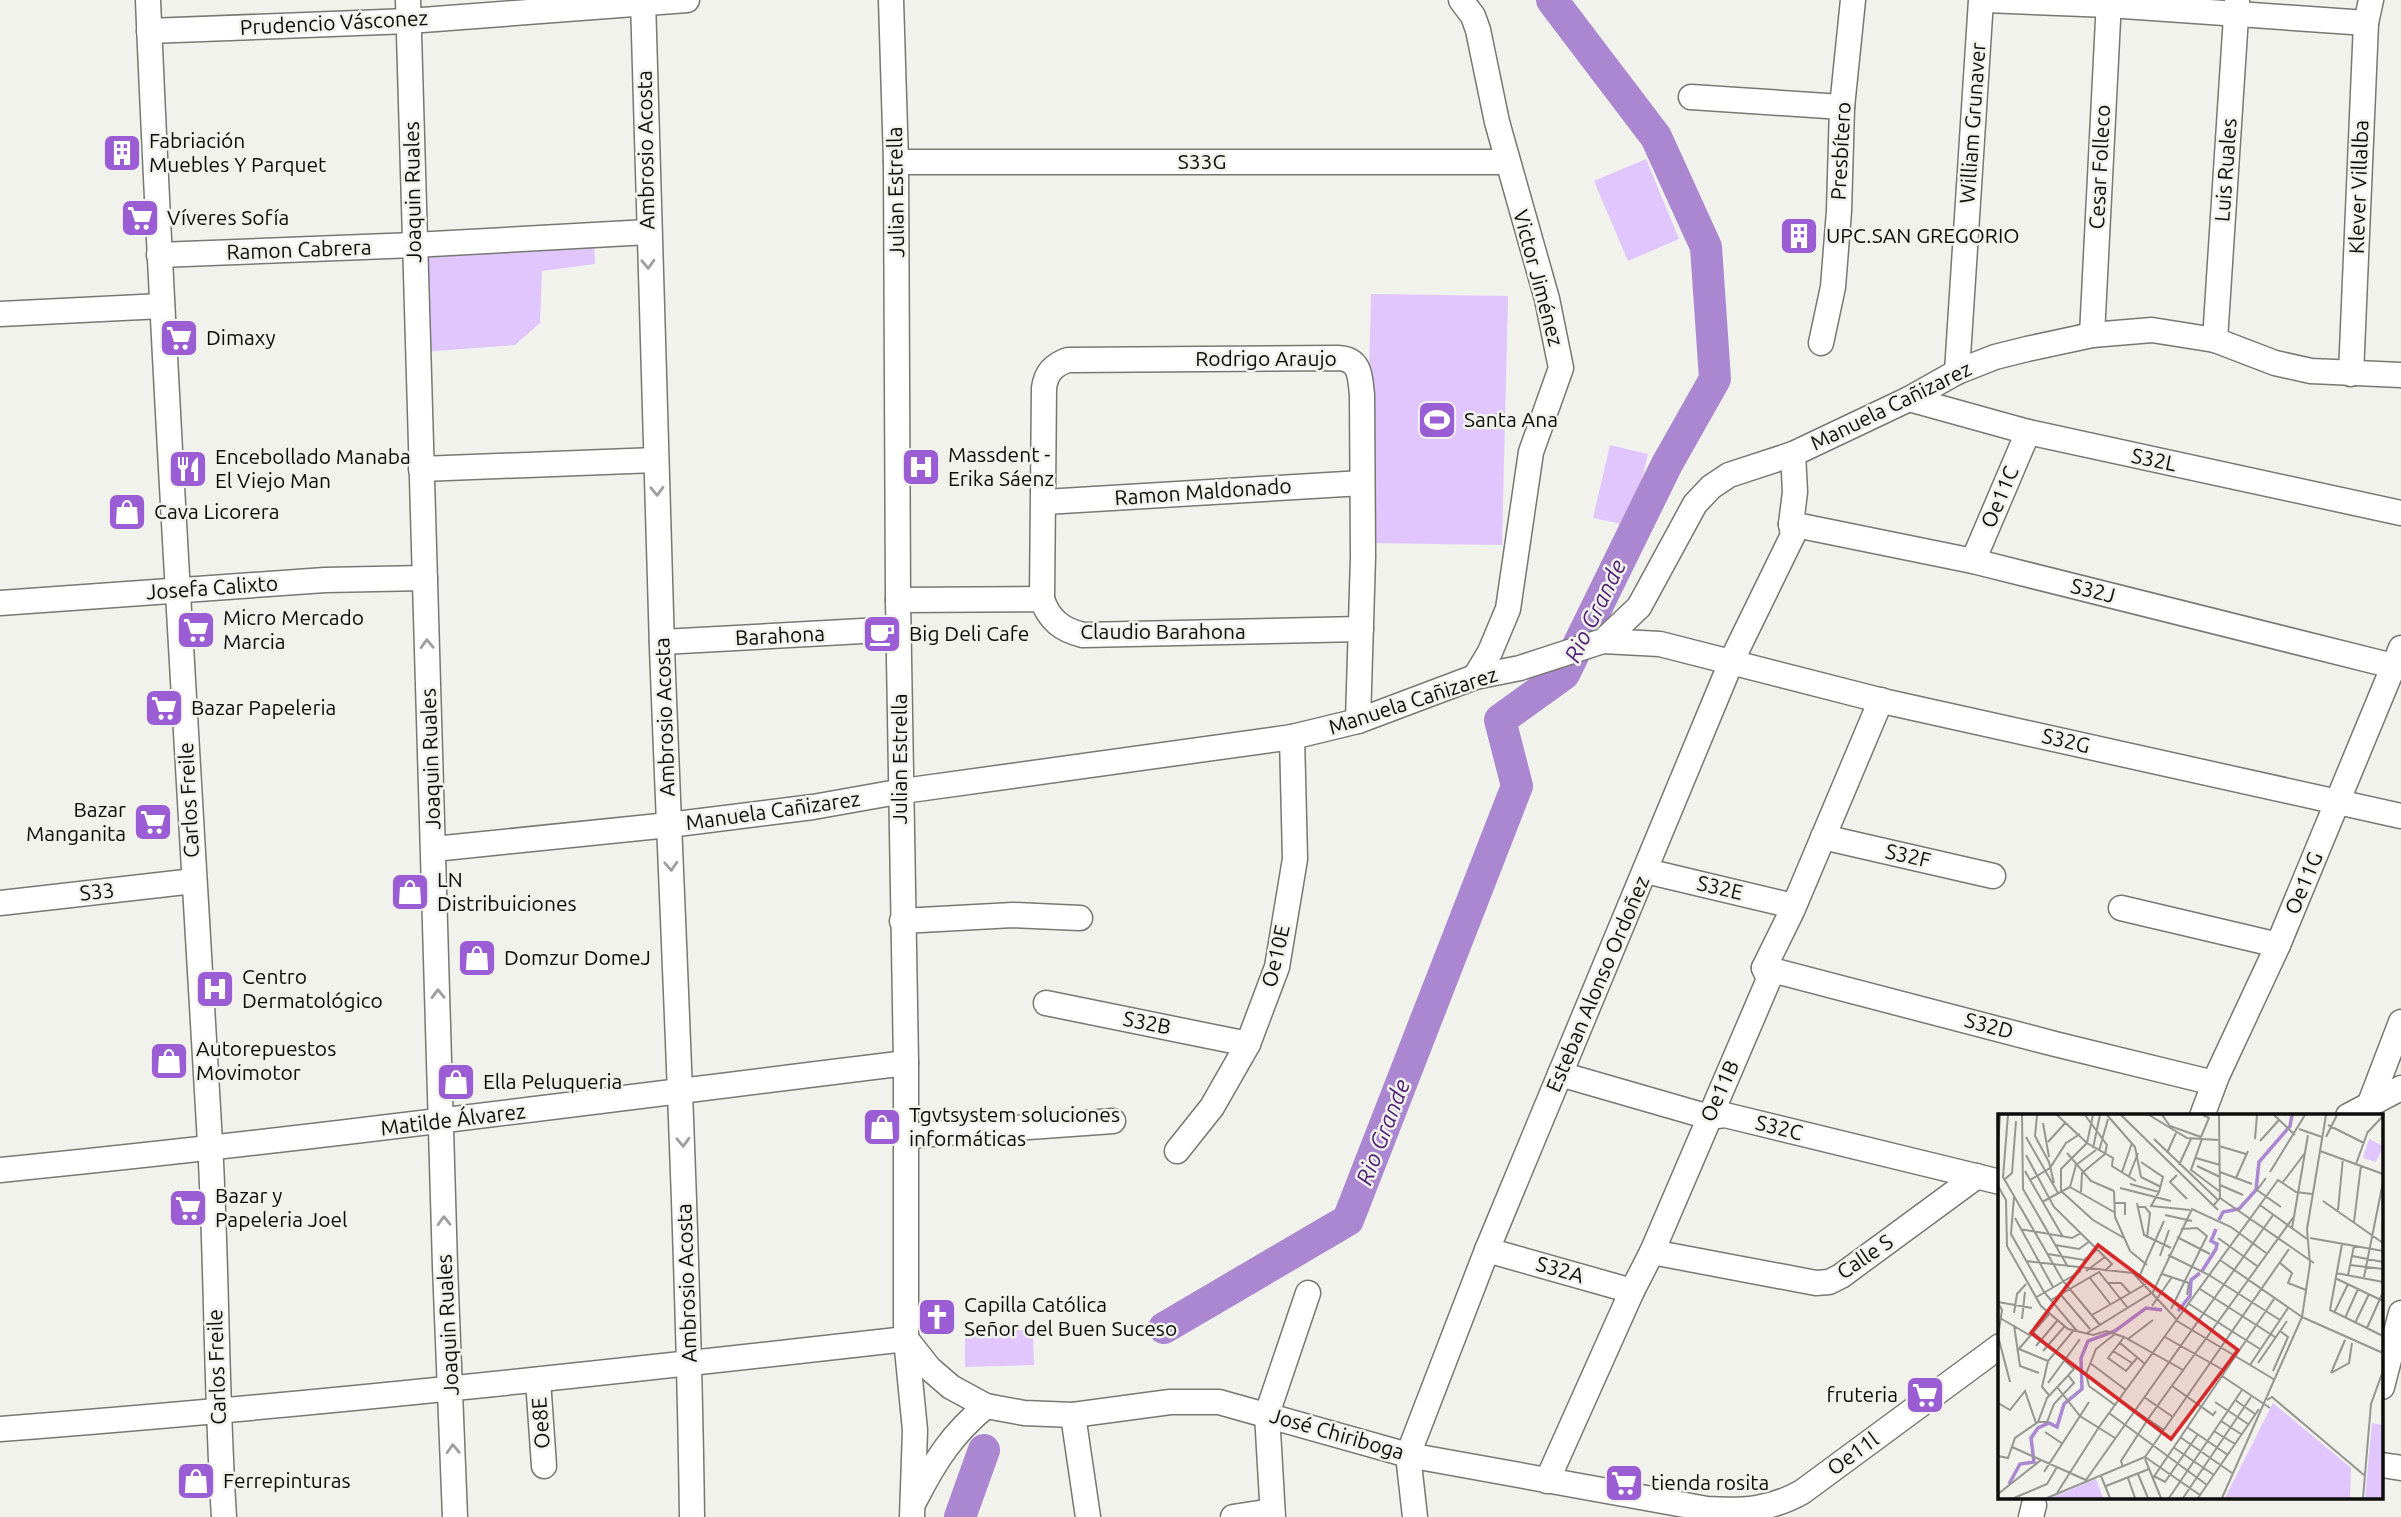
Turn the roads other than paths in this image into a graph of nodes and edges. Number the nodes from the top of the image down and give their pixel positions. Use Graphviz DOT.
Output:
graph roads {
  1 [pos="148,0"];
  2 [pos="687,0"];
  3 [pos="891,0"];
  4 [pos="1461,0"];
  5 [pos="1853,0"];
  6 [pos="1983,0"];
  7 [pos="643,2"];
  8 [pos="2109,2"];
  9 [pos="2237,7"];
  10 [pos="408,10"];
  11 [pos="2369,12"];
  12 [pos="149,31"];
  13 [pos="1691,96"];
  14 [pos="1842,107"];
  15 [pos="896,162"];
  16 [pos="1507,162"];
  17 [pos="648,232"];
  18 [pos="414,245"];
  19 [pos="159,255"];
  20 [pos="162,306"];
  21 [pos="0,314"];
  22 [pos="2092,335"];
  23 [pos="2215,340"];
  24 [pos="1821,343"];
  25 [pos="1957,372"];
  26 [pos="2351,374"];
  27 [pos="2401,375"];
  28 [pos="1909,398"];
  29 [pos="2028,432"];
  30 [pos="1793,454"];
  31 [pos="656,460"];
  32 [pos="421,469"];
  33 [pos="1362,483"];
  34 [pos="1045,502"];
  35 [pos="2401,513"];
  36 [pos="1791,524"];
  37 [pos="1973,561"];
  38 [pos="425,578"];
  39 [pos="177,589"];
  40 [pos="1042,599"];
  41 [pos="898,600"];
  42 [pos="0,603"];
  43 [pos="899,629"];
  44 [pos="1362,629"];
  45 [pos="1603,641"];
  46 [pos="662,642"];
  47 [pos="2397,657"];
  48 [pos="1732,660"];
  49 [pos="1475,677"];
  50 [pos="1881,700"];
  51 [pos="1358,721"];
  52 [pos="1292,737"];
  53 [pos="903,791"];
  54 [pos="2338,802"];
  55 [pos="2401,816"];
  56 [pos="669,825"];
  57 [pos="1823,836"];
  58 [pos="434,849"];
  59 [pos="1646,871"];
  60 [pos="1993,876"];
  61 [pos="194,881"];
  62 [pos="0,903"];
  63 [pos="1793,906"];
  64 [pos="2121,908"];
  65 [pos="1080,918"];
  66 [pos="902,921"];
  67 [pos="2278,944"];
  68 [pos="1765,968"];
  69 [pos="1046,1003"];
  70 [pos="2401,1022"];
  71 [pos="1248,1044"];
  72 [pos="906,1063"];
  73 [pos="1560,1074"];
  74 [pos="2214,1083"];
  75 [pos="2401,1088"];
  76 [pos="681,1091"];
  77 [pos="2370,1103"];
  78 [pos="2203,1114"];
  79 [pos="2351,1114"];
  80 [pos="1709,1117"];
  81 [pos="1114,1121"];
  82 [pos="441,1122"];
  83 [pos="905,1136"];
  84 [pos="210,1149"];
  85 [pos="1177,1151"];
  86 [pos="0,1170"];
  87 [pos="1989,1179"];
  88 [pos="1487,1250"];
  89 [pos="1653,1252"];
  90 [pos="1632,1291"];
  91 [pos="1308,1293"];
  92 [pos="2401,1313"];
  93 [pos="906,1339"];
  94 [pos="1998,1347"];
  95 [pos="690,1363"];
  96 [pos="2384,1379"];
  97 [pos="538,1380"];
  98 [pos="452,1389"];
  99 [pos="986,1406"];
  100 [pos="218,1412"];
  101 [pos="1267,1414"];
  102 [pos="1073,1415"];
  103 [pos="0,1429"];
  104 [pos="1408,1455"];
  105 [pos="544,1466"];
  106 [pos="1547,1481"];
  107 [pos="1685,1511"];
  108 [pos="912,1512"];
  109 [pos="1273,1514"];
  110 [pos="224,1517"];
  111 [pos="455,1517"];
  112 [pos="692,1517"];
  113 [pos="1088,1517"];
  114 [pos="1233,1517"];
  115 [pos="1415,1517"];
  1 -- 12 [label="street, Carlos Freile"];
  2 -- 7 [label="street, Prudencio Vásconez"];
  3 -- 15 [label="street, Julian Estrella"];
  4 -- 16 [label="street, Victor Jiménez"];
  5 -- 14 [label="street, Presbítero"];
  6 -- 8 [label="street"];
  6 -- 25 [label="street, William Grunaver"];
  7 -- 10 [label="street, Prudencio Vásconez"];
  7 -- 17 [label="street, Ambrosio Acosta"];
  8 -- 9 [label="street"];
  8 -- 22 [label="street, Cesar Folleco"];
  9 -- 11 [label="street"];
  9 -- 23 [label="street, Luis Ruales"];
  10 -- 12 [label="street, Prudencio Vásconez"];
  10 -- 18 [label="street, Joaquin Ruales"];
  11 -- 26 [label="street, Klever Villalba"];
  12 -- 19 [label="street, Carlos Freile"];
  13 -- 14 [label="street"];
  14 -- 24 [label="street, Presbítero"];
  15 -- 16 [label="street, S33G"];
  15 -- 41 [label="street, Julian Estrella"];
  16 -- 49 [label="street, Victor Jiménez"];
  17 -- 18 [label="street, Ramon Cabrera"];
  17 -- 31 [label="street, Ambrosio Acosta, one-way"];
  18 -- 19 [label="street, Ramon Cabrera"];
  18 -- 32 [label="street, Joaquin Ruales"];
  19 -- 20 [label="street, Carlos Freile"];
  20 -- 21 [label="street"];
  20 -- 39 [label="street, Carlos Freile"];
  22 -- 23 [label="street, Manuela Cañizarez"];
  22 -- 25 [label="street, Manuela Cañizarez"];
  23 -- 26 [label="street, Manuela Cañizarez"];
  25 -- 28 [label="street, Manuela Cañizarez"];
  26 -- 27 [label="street, Manuela Cañizarez"];
  28 -- 29 [label="street, S32L"];
  28 -- 30 [label="street, Manuela Cañizarez"];
  29 -- 35 [label="street, S32L"];
  29 -- 37 [label="street, Oe11C"];
  30 -- 36 [label="street, Esteban Alonso Ordoñez"];
  30 -- 45 [label="street, Manuela Cañizarez"];
  31 -- 32 [label="street"];
  31 -- 46 [label="street, Ambrosio Acosta, one-way"];
  32 -- 38 [label="street, Joaquin Ruales"];
  33 -- 34 [label="street, Ramon Maldonado"];
  33 -- 34 [label="street, Rodrigo Araujo"];
  33 -- 44 [label="street, Rodrigo Araujo"];
  34 -- 40 [label="street, Rodrigo Araujo"];
  36 -- 37 [label="street, S32J"];
  36 -- 48 [label="street, Esteban Alonso Ordoñez"];
  37 -- 47 [label="street, S32J"];
  38 -- 39 [label="street, Josefa Calixto"];
  58 -- 38 [label="street, Joaquin Ruales, one-way"];
  39 -- 42 [label="street, Josefa Calixto"];
  39 -- 61 [label="street, Carlos Freile"];
  40 -- 41 [label="street"];
  40 -- 44 [label="street, Claudio Barahona"];
  41 -- 43 [label="street, Julian Estrella"];
  43 -- 46 [label="street, Barahona"];
  43 -- 53 [label="street, Julian Estrella"];
  44 -- 51 [label="street, Rodrigo Araujo"];
  45 -- 48 [label="street, S32G"];
  45 -- 49 [label="street, Manuela Cañizarez"];
  46 -- 56 [label="street, Ambrosio Acosta"];
  47 -- 54 [label="street, Oe11G"];
  48 -- 50 [label="street, S32G"];
  48 -- 59 [label="street, Esteban Alonso Ordoñez"];
  49 -- 51 [label="street, Manuela Cañizarez"];
  50 -- 54 [label="street, S32G"];
  50 -- 57 [label="street, Oe11B"];
  51 -- 52 [label="street, Manuela Cañizarez"];
  52 -- 53 [label="street, Manuela Cañizarez"];
  52 -- 71 [label="street, Oe10E"];
  53 -- 56 [label="street, Manuela Cañizarez"];
  53 -- 66 [label="street, Julian Estrella"];
  54 -- 55 [label="street, S32G"];
  54 -- 67 [label="street, Oe11G"];
  56 -- 58 [label="street, Manuela Cañizarez"];
  56 -- 76 [label="street, Ambrosio Acosta, one-way"];
  57 -- 60 [label="street, S32F"];
  57 -- 63 [label="street, Oe11B"];
  82 -- 58 [label="street, Joaquin Ruales, one-way"];
  59 -- 63 [label="street, S32E"];
  59 -- 73 [label="street, Esteban Alonso Ordoñez"];
  61 -- 62 [label="street, S33"];
  61 -- 84 [label="street, Carlos Freile"];
  63 -- 68 [label="street, Oe11B"];
  64 -- 67 [label="street"];
  65 -- 66 [label="street"];
  66 -- 72 [label="street, Julian Estrella"];
  67 -- 74 [label="street, Oe11G"];
  68 -- 74 [label="street, S32D"];
  68 -- 80 [label="street, Oe11B"];
  69 -- 71 [label="street, S32B"];
  70 -- 77 [label="street"];
  71 -- 85 [label="street, Oe10E"];
  72 -- 76 [label="street, Matilde Álvarez"];
  72 -- 83 [label="street, Julian Estrella"];
  73 -- 80 [label="street, S32C"];
  73 -- 88 [label="street, Esteban Alonso Ordoñez"];
  74 -- 78 [label="street, Oe11G"];
  75 -- 77 [label="street"];
  76 -- 82 [label="street, Matilde Álvarez"];
  76 -- 95 [label="street, Ambrosio Acosta, one-way"];
  77 -- 79 [label="street"];
  80 -- 87 [label="street, S32C"];
  80 -- 89 [label="street, Oe11B"];
  81 -- 83 [label="street"];
  82 -- 84 [label="street, Matilde Álvarez"];
  98 -- 82 [label="street, Joaquin Ruales, one-way"];
  83 -- 93 [label="street, Julian Estrella"];
  84 -- 86 [label="street, Matilde Álvarez"];
  84 -- 100 [label="street, Carlos Freile"];
  87 -- 89 [label="street, Calle S"];
  88 -- 90 [label="street, S32A"];
  88 -- 104 [label="street, Esteban Alonso Ordoñez"];
  89 -- 90 [label="street, Oe11B"];
  90 -- 106 [label="street, Oe11B"];
  91 -- 101 [label="street"];
  92 -- 96 [label="street"];
  93 -- 95 [label="street"];
  93 -- 99 [label="street, José Chiriboga"];
  93 -- 108 [label="street, Julian Estrella"];
  94 -- 107 [label="street, Oe11l"];
  95 -- 97 [label="street"];
  95 -- 112 [label="street, Ambrosio Acosta"];
  97 -- 98 [label="street"];
  97 -- 105 [label="street, Oe8E"];
  98 -- 100 [label="street"];
  111 -- 98 [label="street, Joaquin Ruales, one-way"];
  99 -- 102 [label="street, José Chiriboga"];
  99 -- 108 [label="street"];
  100 -- 103 [label="street"];
  100 -- 110 [label="street, Carlos Freile"];
  101 -- 102 [label="street, José Chiriboga"];
  101 -- 104 [label="street, José Chiriboga"];
  101 -- 109 [label="street"];
  102 -- 113 [label="street"];
  104 -- 106 [label="street, José Chiriboga"];
  104 -- 115 [label="street, Esteban Alonso Ordoñez"];
  106 -- 107 [label="street, José Chiriboga"];
  109 -- 114 [label="street"];
}
